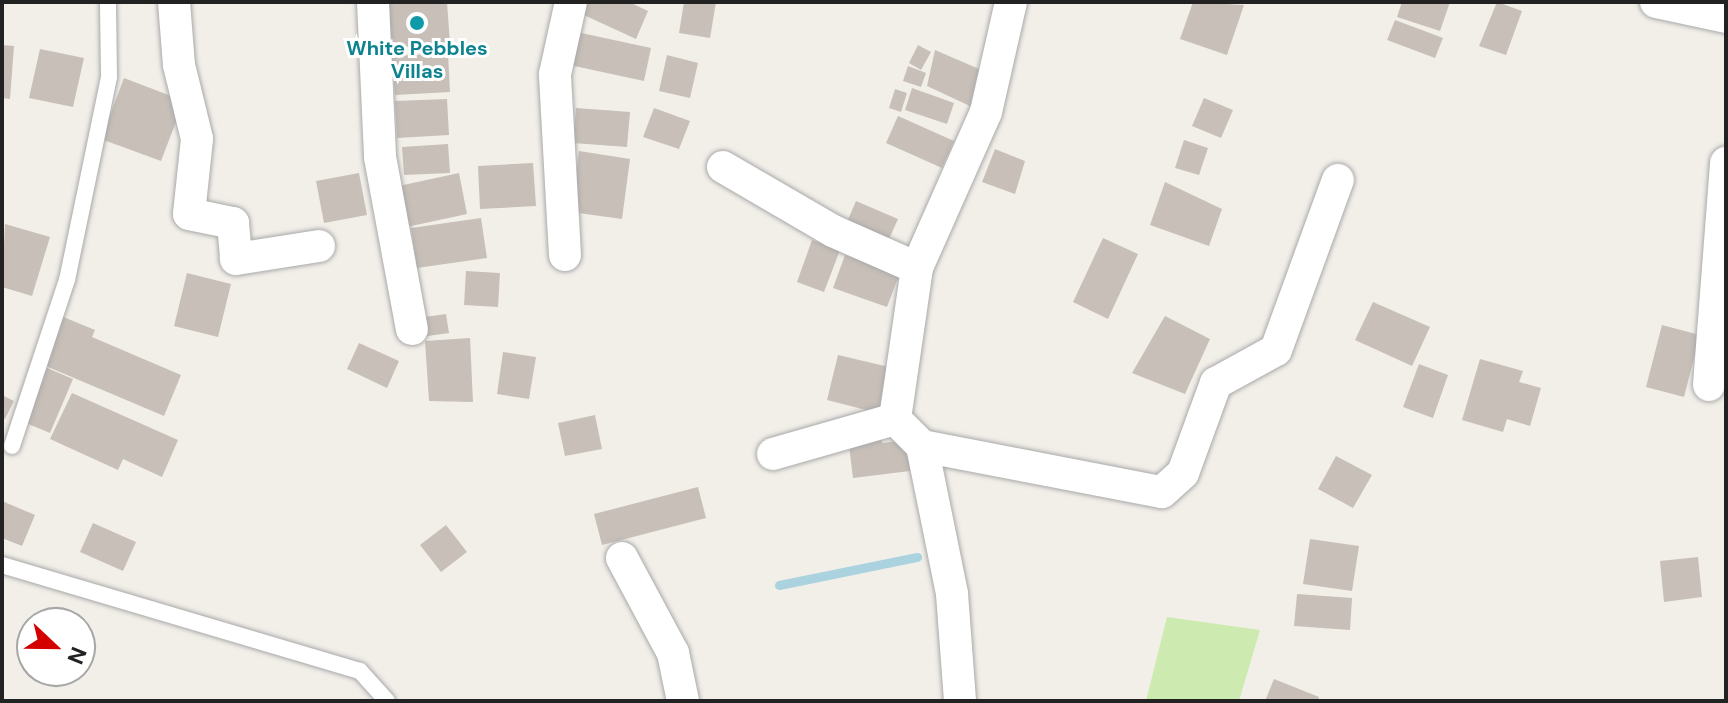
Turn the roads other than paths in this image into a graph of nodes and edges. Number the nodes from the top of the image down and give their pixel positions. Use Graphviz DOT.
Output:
graph roads {
  1 [pos="108,2"];
  2 [pos="174,2"];
  3 [pos="373,2"];
  4 [pos="571,2"];
  5 [pos="1011,2"];
  6 [pos="1656,2"];
  7 [pos="1726,17"];
  8 [pos="1726,163"];
  9 [pos="723,167"];
  10 [pos="1338,180"];
  11 [pos="319,246"];
  12 [pos="565,255"];
  13 [pos="917,268"];
  14 [pos="412,329"];
  15 [pos="1709,385"];
  16 [pos="895,419"];
  17 [pos="12,446"];
  18 [pos="922,446"];
  19 [pos="773,454"];
  20 [pos="622,558"];
  21 [pos="2,565"];
  22 [pos="387,701"];
  23 [pos="683,701"];
  24 [pos="960,701"];
  1 -- 17 [label="lane"];
  2 -- 11 [label="street"];
  3 -- 14 [label="street"];
  4 -- 12 [label="street"];
  5 -- 13 [label="street"];
  6 -- 7 [label="street"];
  8 -- 15 [label="street"];
  9 -- 13 [label="street"];
  10 -- 18 [label="street"];
  13 -- 16 [label="street"];
  16 -- 18 [label="street"];
  16 -- 19 [label="street"];
  18 -- 24 [label="street"];
  20 -- 23 [label="street"];
  21 -- 22 [label="lane"];
}
